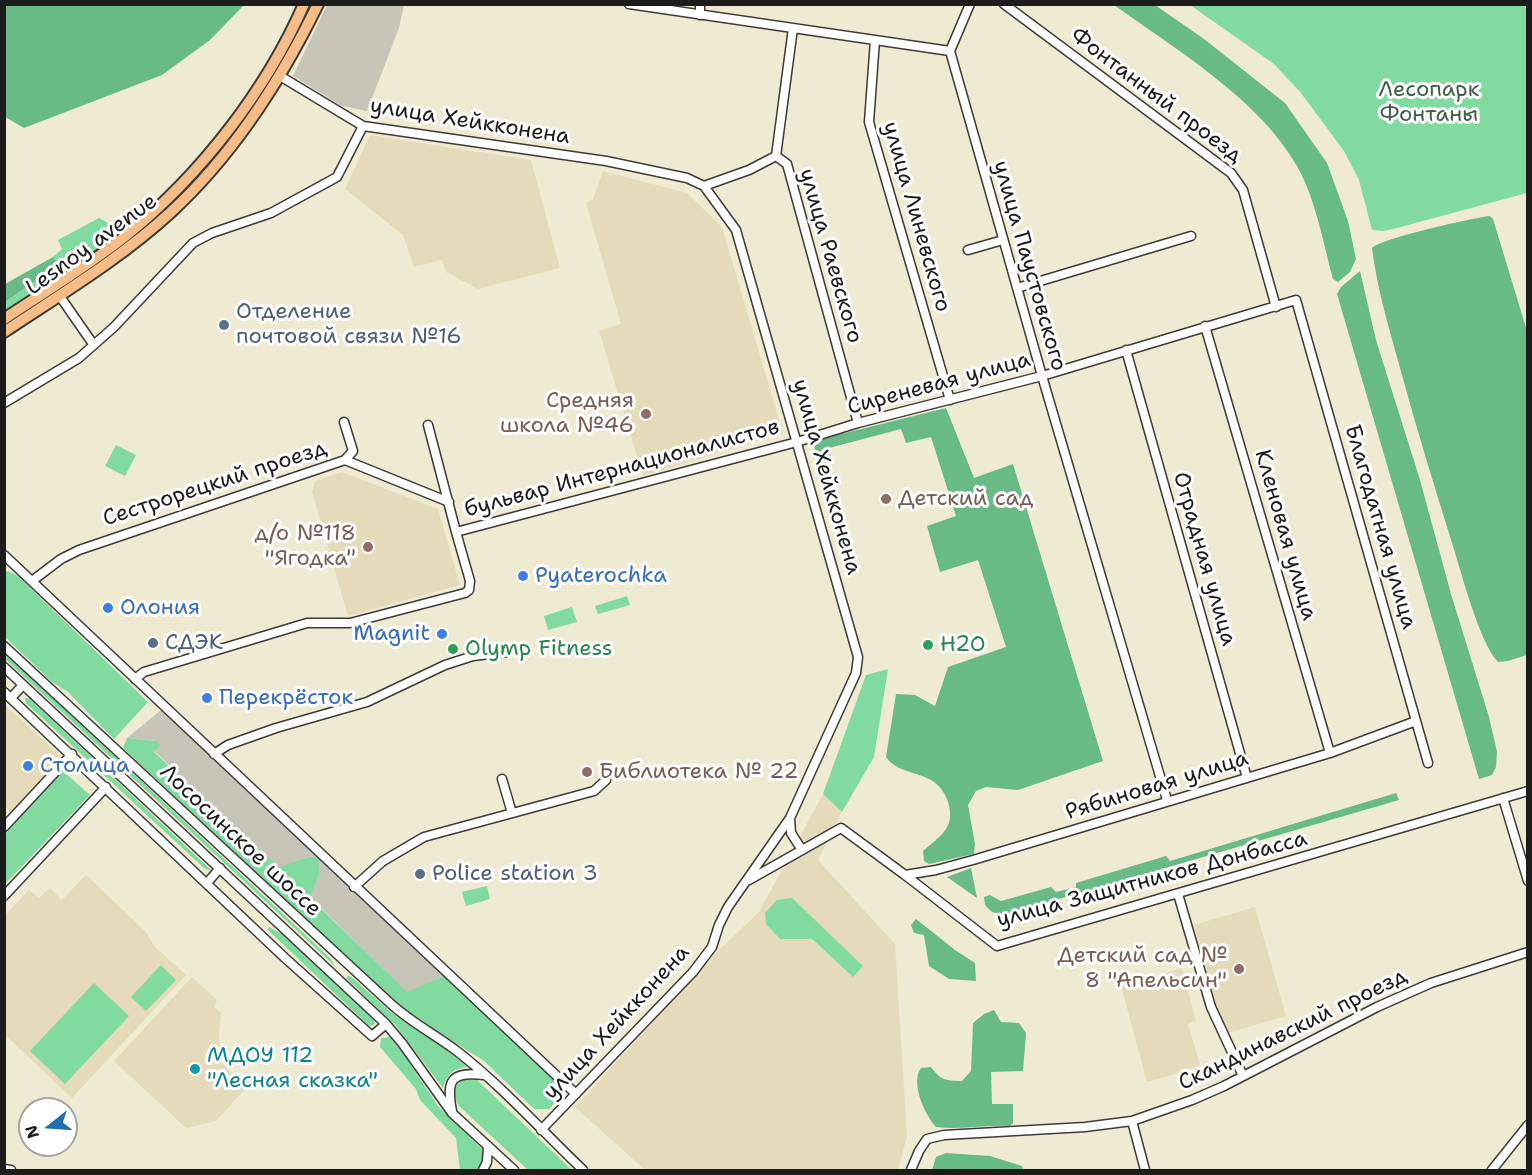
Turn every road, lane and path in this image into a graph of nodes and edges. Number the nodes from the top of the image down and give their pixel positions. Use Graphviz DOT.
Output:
graph roads {
  1 [pos="304,4"];
  2 [pos="318,4"];
  3 [pos="629,4"];
  4 [pos="700,4"];
  5 [pos="970,4"];
  6 [pos="1004,4"];
  7 [pos="700,15"];
  8 [pos="793,28"];
  9 [pos="875,40"];
  10 [pos="950,51"];
  11 [pos="280,76"];
  12 [pos="363,126"];
  13 [pos="776,156"];
  14 [pos="704,186"];
  15 [pos="1191,236"];
  16 [pos="130,239"];
  17 [pos="1003,240"];
  18 [pos="968,250"];
  19 [pos="1017,288"];
  20 [pos="59,295"];
  21 [pos="1296,300"];
  22 [pos="1276,307"];
  23 [pos="4,319"];
  24 [pos="1205,326"];
  25 [pos="4,332"];
  26 [pos="93,344"];
  27 [pos="1126,350"];
  28 [pos="1042,376"];
  29 [pos="950,400"];
  30 [pos="4,404"];
  31 [pos="344,422"];
  32 [pos="858,423"];
  33 [pos="428,425"];
  34 [pos="797,442"];
  35 [pos="345,460"];
  36 [pos="448,502"];
  37 [pos="456,532"];
  38 [pos="6,559"];
  39 [pos="32,581"];
  40 [pos="4,646"];
  41 [pos="507,652"];
  42 [pos="4,667"];
  43 [pos="135,678"];
  44 [pos="24,685"];
  45 [pos="8,695"];
  46 [pos="1416,721"];
  47 [pos="1329,753"];
  48 [pos="72,754"];
  49 [pos="214,754"];
  50 [pos="1428,763"];
  51 [pos="1247,778"];
  52 [pos="502,779"];
  53 [pos="606,780"];
  54 [pos="106,787"];
  55 [pos="1527,791"];
  56 [pos="1503,798"];
  57 [pos="1167,800"];
  58 [pos="512,813"];
  59 [pos="790,818"];
  60 [pos="4,827"];
  61 [pos="802,850"];
  62 [pos="220,868"];
  63 [pos="906,875"];
  64 [pos="747,881"];
  65 [pos="1527,881"];
  66 [pos="207,883"];
  67 [pos="354,886"];
  68 [pos="1178,894"];
  69 [pos="4,896"];
  70 [pos="1527,952"];
  71 [pos="345,963"];
  72 [pos="334,976"];
  73 [pos="386,1024"];
  74 [pos="484,1075"];
  75 [pos="1244,1076"];
  76 [pos="576,1094"];
  77 [pos="453,1113"];
  78 [pos="1132,1121"];
  79 [pos="1527,1125"];
  80 [pos="541,1130"];
  81 [pos="488,1146"];
  82 [pos="4,1169"];
  83 [pos="11,1170"];
  84 [pos="483,1170"];
  85 [pos="513,1170"];
  86 [pos="582,1170"];
  87 [pos="911,1170"];
  88 [pos="1145,1170"];
  89 [pos="1492,1170"];
  1 -- 16 [label="main road, Lesnoy avenue"];
  2 -- 11 [label="main road, Lesnoy avenue"];
  3 -- 7 [label="street"];
  4 -- 7 [label="street"];
  5 -- 10 [label="street"];
  6 -- 22 [label="street, Фонтанный проезд"];
  7 -- 8 [label="street"];
  8 -- 9 [label="street"];
  8 -- 13 [label="street, улица Раевского"];
  9 -- 10 [label="street"];
  9 -- 29 [label="street, улица Линевского"];
  10 -- 17 [label="street, улица Паустовского"];
  11 -- 12 [label="street, улица Хейкконена"];
  11 -- 16 [label="main road, Lesnoy avenue"];
  12 -- 14 [label="street, улица Хейкконена"];
  12 -- 26 [label="street"];
  13 -- 14 [label="street"];
  13 -- 32 [label="street, улица Раевского"];
  14 -- 34 [label="street, улица Хейкконена"];
  15 -- 19 [label="street"];
  16 -- 20 [label="main road, Lesnoy avenue"];
  16 -- 23 [label="main road, Lesnoy avenue"];
  17 -- 18 [label="street"];
  17 -- 19 [label="street, улица Паустовского"];
  19 -- 28 [label="street, улица Паустовского"];
  20 -- 25 [label="main road, Lesnoy avenue"];
  20 -- 26 [label="street"];
  21 -- 22 [label="street, Сиреневая улица"];
  21 -- 46 [label="street, Благодатная улица"];
  22 -- 24 [label="street, Сиреневая улица"];
  24 -- 27 [label="street, Сиреневая улица"];
  24 -- 47 [label="street, Кленовая улица"];
  26 -- 30 [label="street"];
  27 -- 28 [label="street, Сиреневая улица"];
  27 -- 51 [label="street, Отрадная улица"];
  28 -- 29 [label="street, Сиреневая улица"];
  28 -- 57 [label="street, улица Паустовского"];
  29 -- 32 [label="street, Сиреневая улица"];
  31 -- 35 [label="street"];
  32 -- 34 [label="street, Сиреневая улица"];
  33 -- 36 [label="street, бульвар Интернационалистов"];
  34 -- 37 [label="street, бульвар Интернационалистов"];
  34 -- 59 [label="street, улица Хейкконена"];
  35 -- 36 [label="street, Сестрорецкий проезд"];
  35 -- 39 [label="street, Сестрорецкий проезд"];
  36 -- 37 [label="street, бульвар Интернационалистов"];
  37 -- 43 [label="street, бульвар Интернационалистов"];
  38 -- 39 [label="street"];
  39 -- 43 [label="street"];
  40 -- 71 [label="street, Лососинское шоссе"];
  41 -- 49 [label="street"];
  42 -- 44 [label="street, Лососинское шоссе"];
  43 -- 49 [label="street"];
  44 -- 45 [label="street"];
  44 -- 62 [label="street, Лососинское шоссе"];
  45 -- 48 [label="street"];
  46 -- 47 [label="street, Рябиновая улица"];
  46 -- 50 [label="street, Благодатная улица"];
  47 -- 51 [label="street, Рябиновая улица"];
  48 -- 54 [label="street"];
  48 -- 60 [label="street"];
  49 -- 67 [label="street"];
  51 -- 57 [label="street, Рябиновая улица"];
  52 -- 58 [label="street"];
  53 -- 58 [label="street"];
  54 -- 66 [label="street"];
  54 -- 69 [label="street"];
  55 -- 56 [label="street, улица Защитников Донбасса"];
  56 -- 65 [label="street"];
  56 -- 68 [label="street, улица Защитников Донбасса"];
  57 -- 63 [label="street, Рябиновая улица"];
  58 -- 67 [label="street"];
  59 -- 61 [label="street"];
  59 -- 64 [label="street, улица Хейкконена"];
  61 -- 63 [label="street, улица Защитников Донбасса"];
  61 -- 64 [label="street, улица Защитников Донбасса"];
  62 -- 66 [label="street"];
  62 -- 72 [label="street, Лососинское шоссе"];
  63 -- 68 [label="street, улица Защитников Донбасса"];
  64 -- 76 [label="street, улица Хейкконена"];
  66 -- 73 [label="street"];
  67 -- 76 [label="street"];
  68 -- 75 [label="street"];
  70 -- 75 [label="street, Скандинавский проезд"];
  71 -- 72 [label="street"];
  71 -- 74 [label="street, Лососинское шоссе"];
  72 -- 73 [label="street, Лососинское шоссе"];
  73 -- 77 [label="street, Лососинское шоссе"];
  74 -- 77 [label="street"];
  74 -- 80 [label="street, Лососинское шоссе"];
  75 -- 78 [label="street, Скандинавский проезд"];
  76 -- 80 [label="street, улица Хейкконена"];
  77 -- 81 [label="street, Лососинское шоссе"];
  78 -- 87 [label="street, Скандинавский проезд"];
  78 -- 88 [label="street"];
  79 -- 89 [label="street"];
  80 -- 86 [label="street, Лососинское шоссе"];
  81 -- 84 [label="street"];
  81 -- 85 [label="street, Лососинское шоссе"];
  82 -- 83 [label="street"];
}
